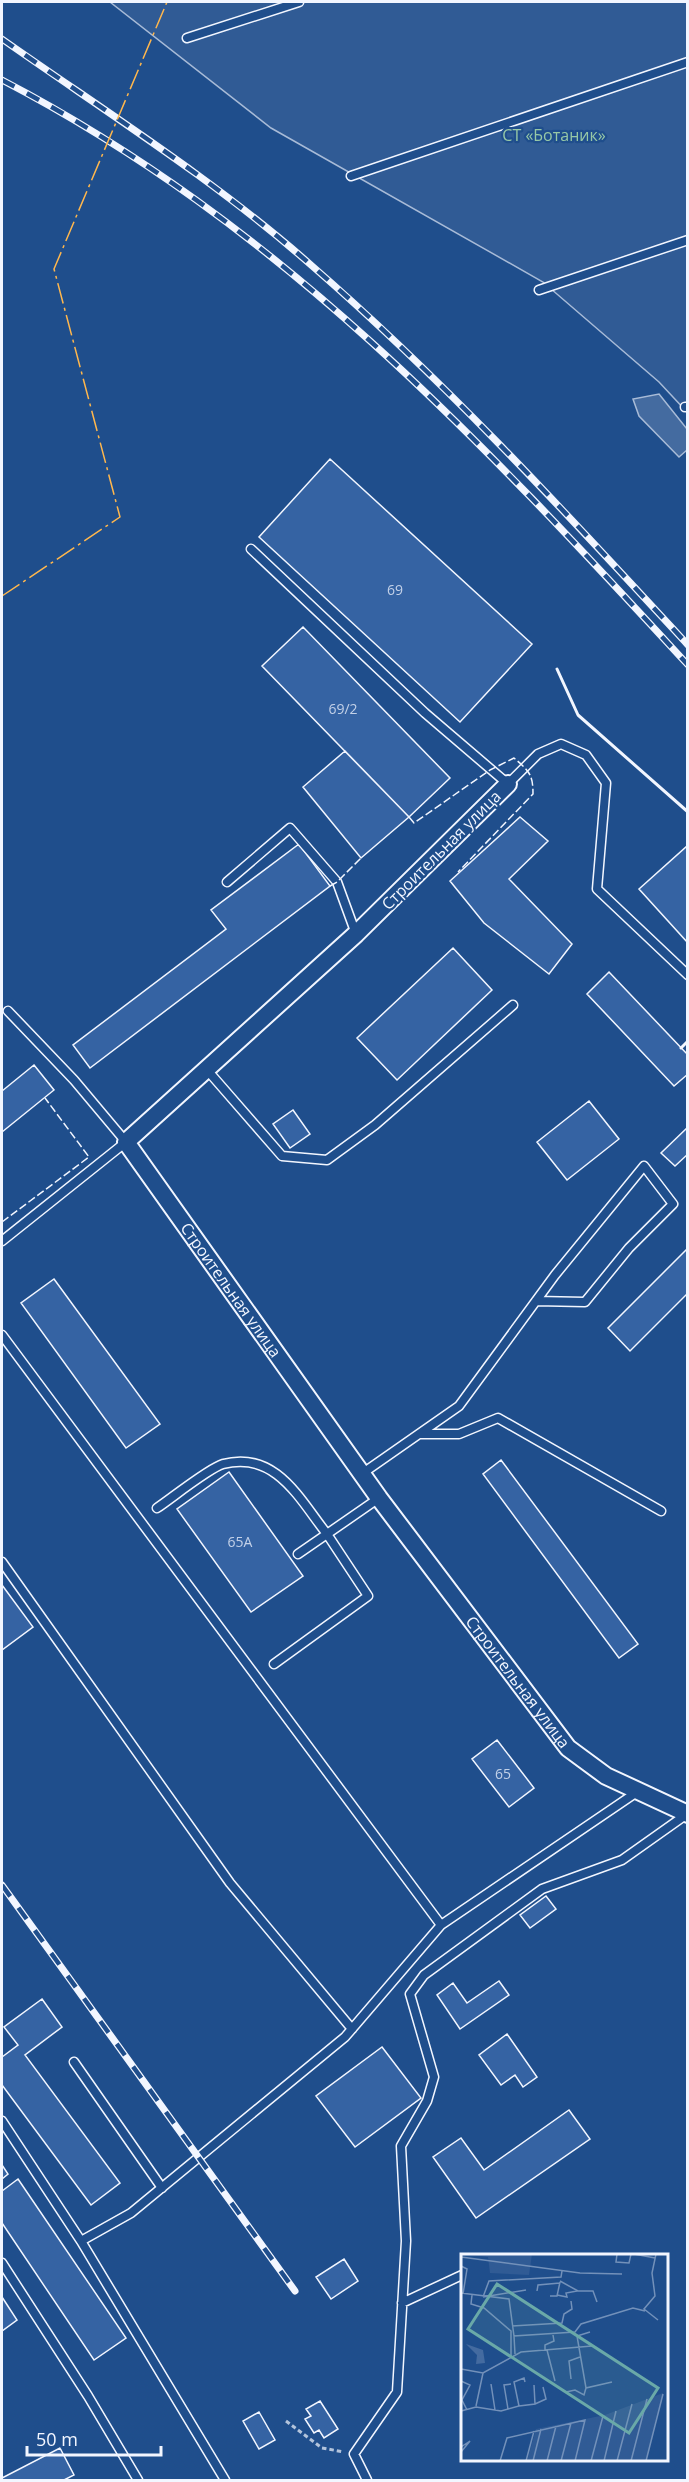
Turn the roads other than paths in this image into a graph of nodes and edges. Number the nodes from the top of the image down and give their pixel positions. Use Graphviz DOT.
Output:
graph roads {
  1 [pos="299,2"];
  2 [pos="187,38"];
  3 [pos="687,62"];
  4 [pos="351,176"];
  5 [pos="687,240"];
  6 [pos="539,290"];
  7 [pos="251,549"];
  8 [pos="508,784"];
  9 [pos="227,882"];
  10 [pos="356,934"];
  11 [pos="687,975"];
  12 [pos="513,1005"];
  13 [pos="8,1011"];
  14 [pos="208,1071"];
  15 [pos="126,1142"];
  16 [pos="2,1241"];
  17 [pos="536,1301"];
  18 [pos="2,1335"];
  19 [pos="421,1434"];
  20 [pos="363,1473"];
  21 [pos="379,1498"];
  22 [pos="157,1508"];
  23 [pos="661,1511"];
  24 [pos="327,1534"];
  25 [pos="298,1554"];
  26 [pos="2,1562"];
  27 [pos="274,1664"];
  28 [pos="637,1792"];
  29 [pos="687,1814"];
  30 [pos="441,1925"];
  31 [pos="352,2029"];
  32 [pos="74,2062"];
  33 [pos="2,2121"];
  34 [pos="162,2188"];
  35 [pos="81,2241"];
  36 [pos="2,2263"];
  37 [pos="461,2275"];
  38 [pos="402,2303"];
  39 [pos="138,2481"];
  40 [pos="225,2481"];
  41 [pos="368,2481"];
  1 -- 2 [label="lane"];
  3 -- 4 [label="lane"];
  5 -- 6 [label="lane"];
  7 -- 8 [label="lane"];
  8 -- 10 [label="street, Строительная улица"];
  8 -- 11 [label="lane"];
  9 -- 10 [label="lane"];
  10 -- 14 [label="street, Строительная улица"];
  12 -- 14 [label="lane"];
  13 -- 15 [label="lane"];
  14 -- 15 [label="street, Строительная улица"];
  15 -- 16 [label="lane"];
  15 -- 20 [label="street, Строительная улица"];
  17 -- 17 [label="lane"];
  17 -- 19 [label="lane"];
  18 -- 30 [label="lane"];
  19 -- 20 [label="lane"];
  19 -- 23 [label="lane"];
  20 -- 21 [label="street, Строительная улица"];
  21 -- 24 [label="lane"];
  21 -- 28 [label="street, Строительная улица"];
  22 -- 24 [label="lane"];
  24 -- 25 [label="lane"];
  24 -- 27 [label="lane"];
  26 -- 31 [label="lane"];
  28 -- 29 [label="street, Строительная улица"];
  28 -- 30 [label="lane"];
  29 -- 38 [label="lane"];
  30 -- 31 [label="lane"];
  31 -- 34 [label="lane"];
  32 -- 34 [label="lane"];
  33 -- 35 [label="lane"];
  34 -- 35 [label="lane"];
  35 -- 40 [label="lane"];
  36 -- 39 [label="lane"];
  37 -- 38 [label="lane"];
  38 -- 41 [label="lane"];
}
